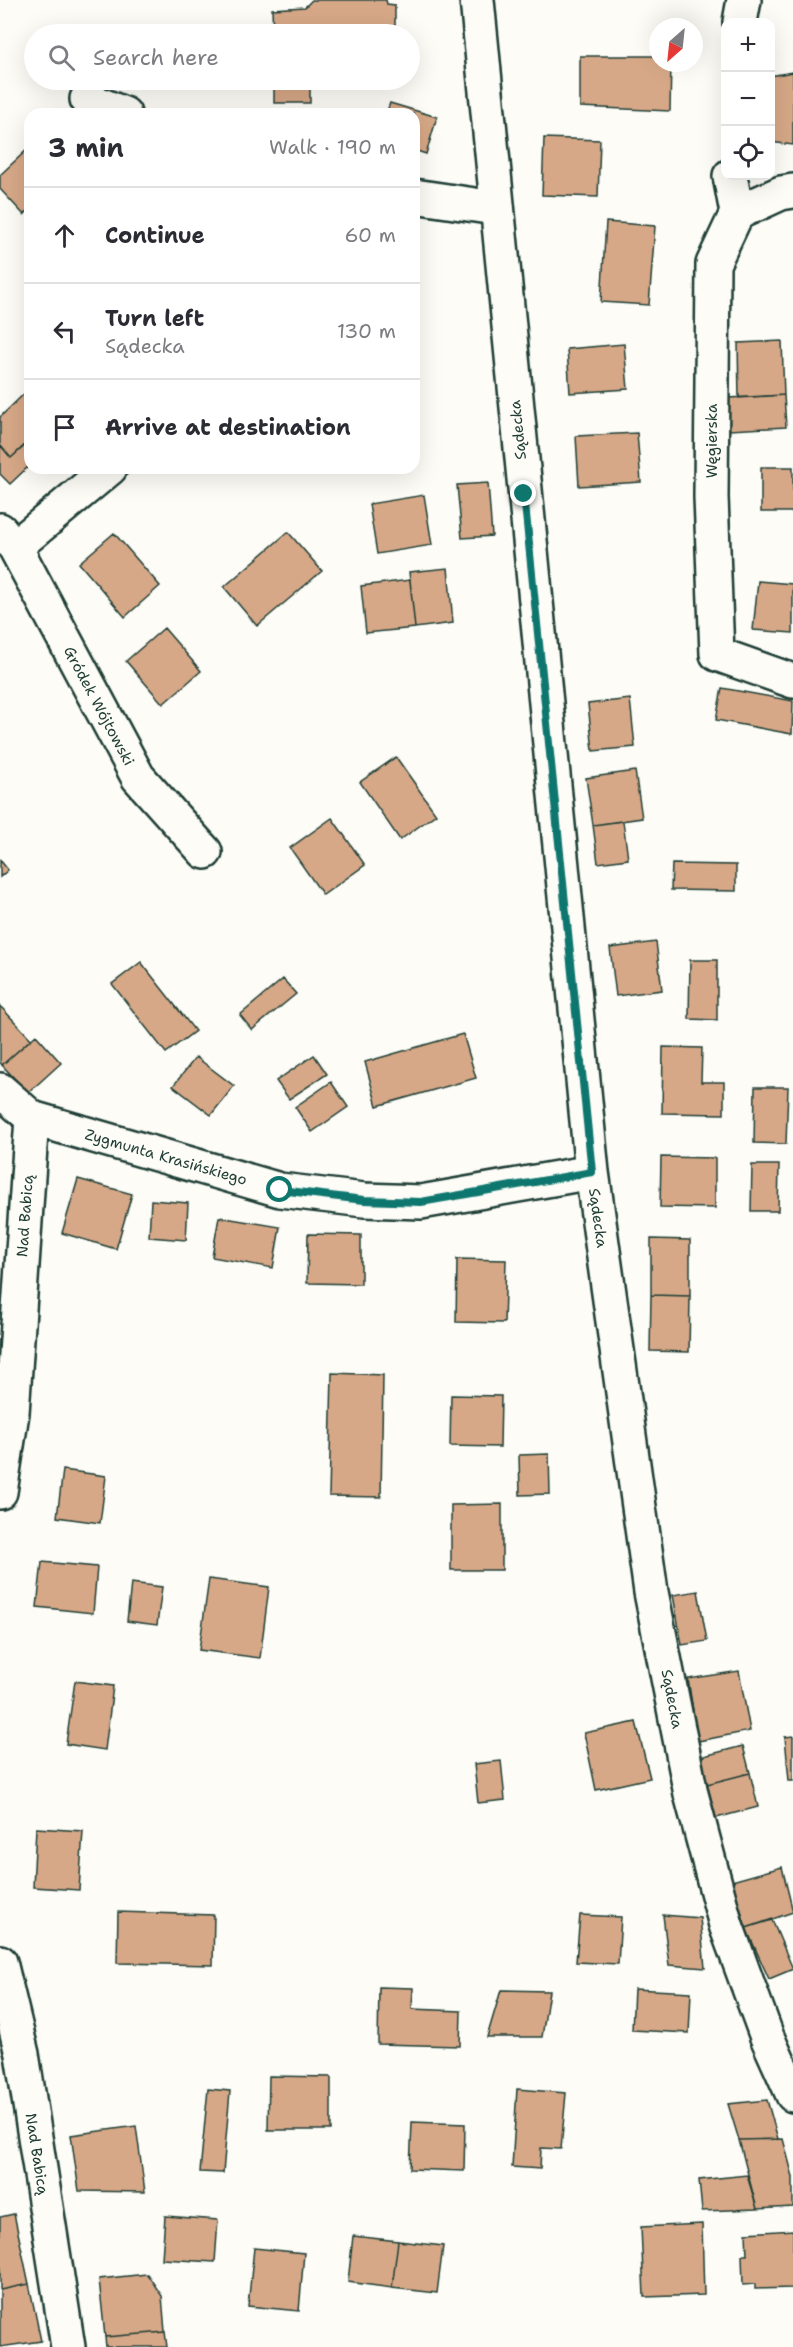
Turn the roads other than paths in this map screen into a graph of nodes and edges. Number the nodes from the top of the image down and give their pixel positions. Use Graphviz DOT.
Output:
graph roads {
  1 [pos="477,0"];
  2 [pos="744,0"];
  3 [pos="741,18"];
  4 [pos="87,99"];
  5 [pos="109,108"];
  6 [pos="731,180"];
  7 [pos="793,192"];
  8 [pos="420,197"];
  9 [pos="495,208"];
  10 [pos="737,213"];
  11 [pos="101,474"];
  12 [pos="8,538"];
  13 [pos="793,681"];
  14 [pos="205,852"];
  15 [pos="0,1090"];
  16 [pos="32,1118"];
  17 [pos="592,1172"];
  18 [pos="0,1492"];
  19 [pos="0,1962"];
  20 [pos="793,2094"];
  21 [pos="68,2347"];
  1 -- 9 [label="street, Sądecka"];
  2 -- 3 [label="street"];
  4 -- 5 [label="street"];
  6 -- 10 [label="street"];
  7 -- 10 [label="street"];
  8 -- 9 [label="street"];
  9 -- 17 [label="street, Sądecka"];
  10 -- 13 [label="street, Węgierska"];
  11 -- 12 [label="street, Gródek Wójtowski"];
  12 -- 14 [label="street, Gródek Wójtowski"];
  15 -- 16 [label="street, Zygmunta Krasińskiego"];
  16 -- 17 [label="street, Zygmunta Krasińskiego"];
  16 -- 18 [label="street, Nad Babicą"];
  17 -- 20 [label="street, Sądecka"];
  19 -- 21 [label="street, Nad Babicą"];
}
